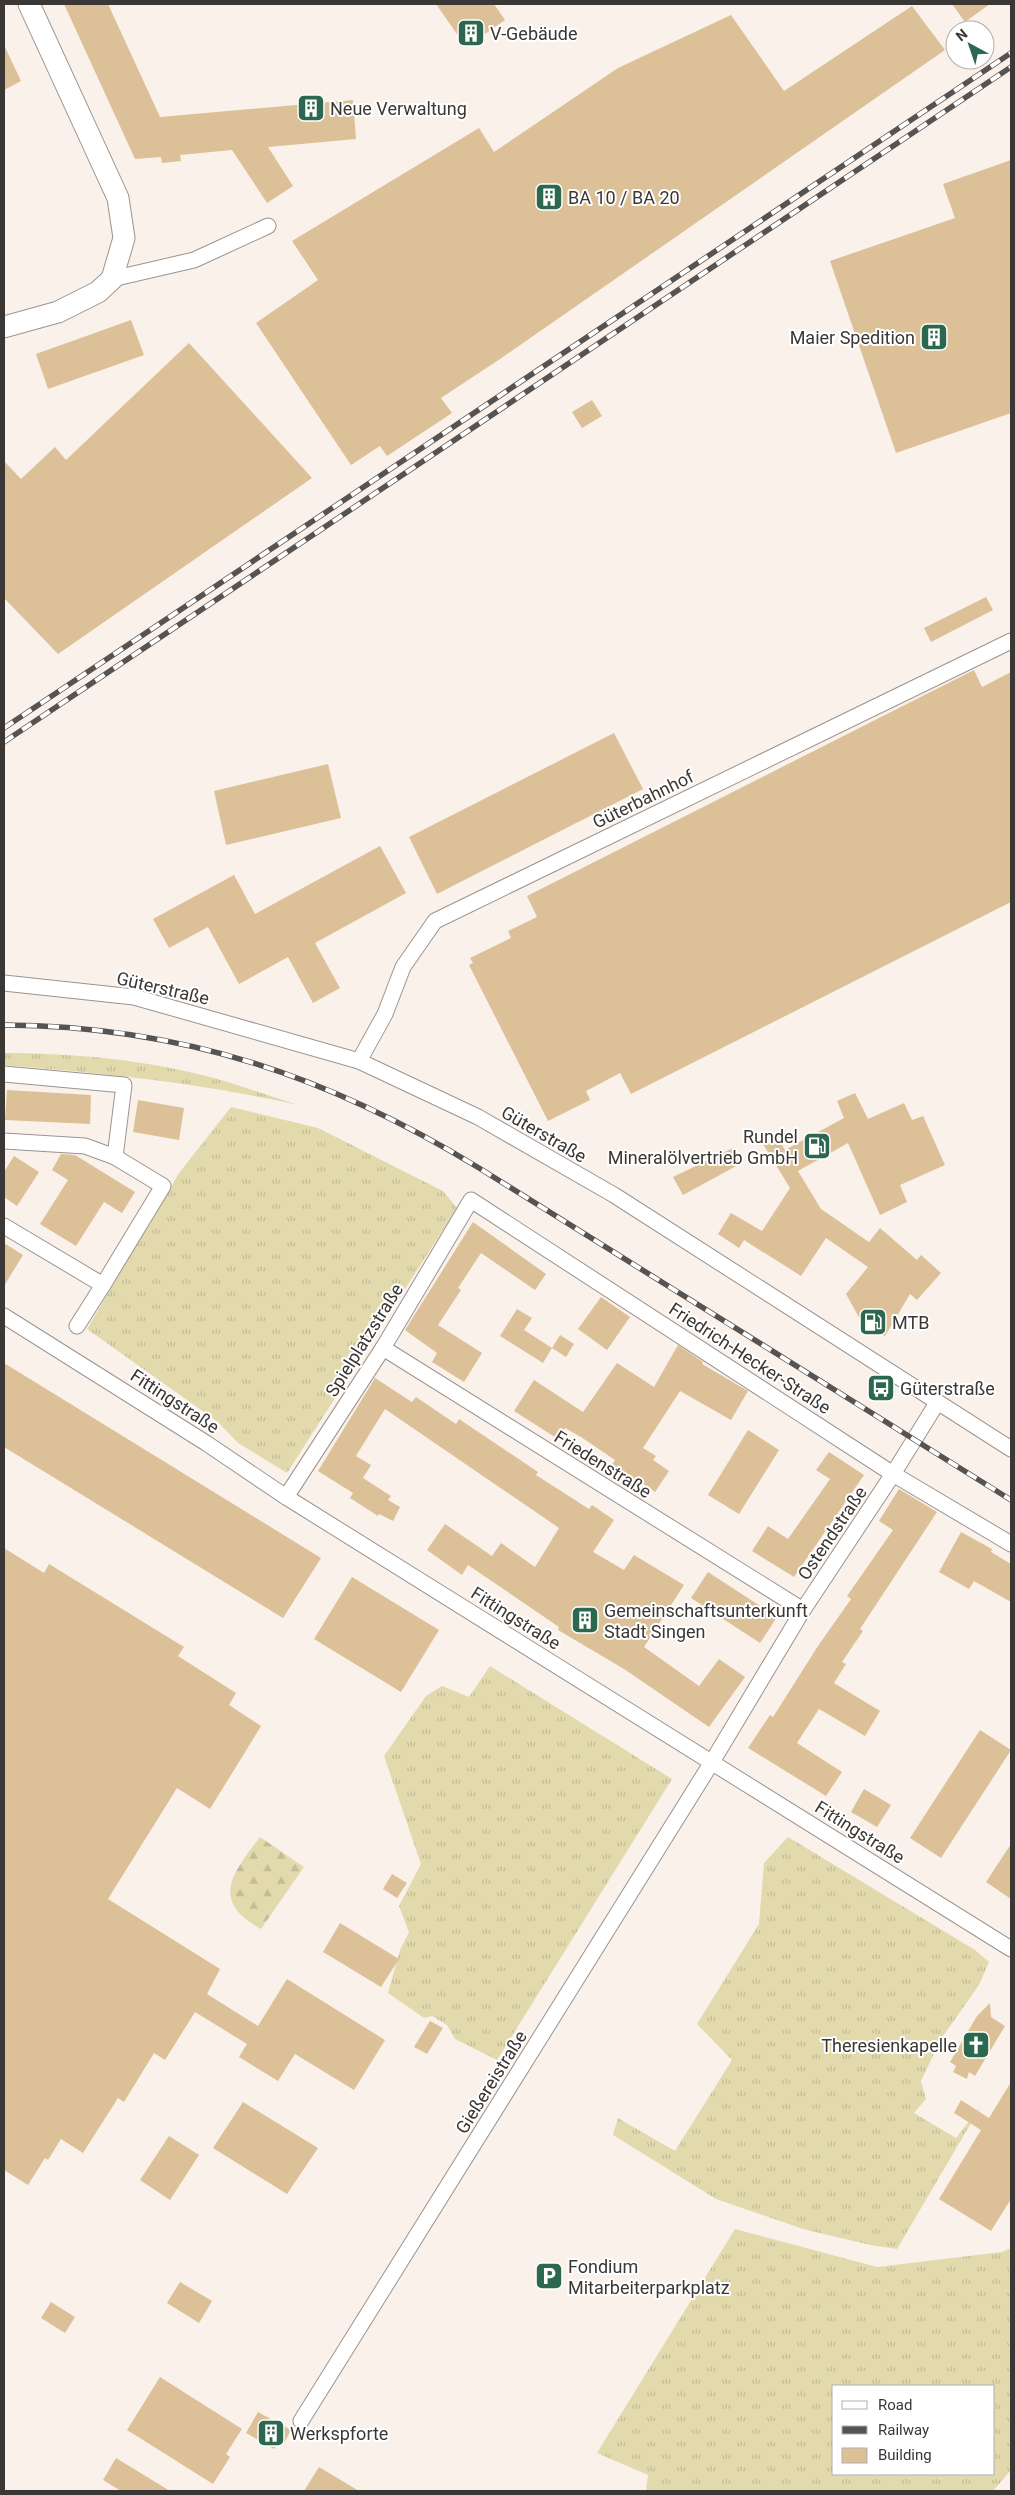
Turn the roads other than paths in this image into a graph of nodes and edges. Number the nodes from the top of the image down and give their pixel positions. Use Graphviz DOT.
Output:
graph roads {
  1 [pos="29,4"];
  2 [pos="268,226"];
  3 [pos="112,279"];
  4 [pos="4,327"];
  5 [pos="1011,641"];
  6 [pos="4,983"];
  7 [pos="359,1061"];
  8 [pos="4,1074"];
  9 [pos="4,1140"];
  10 [pos="115,1157"];
  11 [pos="471,1200"];
  12 [pos="4,1226"];
  13 [pos="103,1285"];
  14 [pos="4,1316"];
  15 [pos="77,1326"];
  16 [pos="383,1348"];
  17 [pos="937,1402"];
  18 [pos="1011,1448"];
  19 [pos="893,1474"];
  20 [pos="286,1497"];
  21 [pos="1011,1544"];
  22 [pos="803,1610"];
  23 [pos="712,1762"];
  24 [pos="1011,1949"];
  25 [pos="301,2421"];
  1 -- 3 [label="street"];
  2 -- 3 [label="street"];
  3 -- 4 [label="street"];
  5 -- 7 [label="street, Güterbahnhof"];
  6 -- 7 [label="street, Güterstraße"];
  7 -- 17 [label="street, Güterstraße"];
  8 -- 10 [label="street"];
  9 -- 10 [label="street"];
  10 -- 13 [label="street"];
  11 -- 16 [label="street, Spielplatzstraße"];
  11 -- 19 [label="street, Friedrich-Hecker-Straße"];
  12 -- 13 [label="street"];
  13 -- 15 [label="street"];
  14 -- 20 [label="street, Fittingstraße"];
  16 -- 20 [label="street, Spielplatzstraße"];
  16 -- 22 [label="street, Friedenstraße"];
  17 -- 18 [label="street, Güterstraße"];
  17 -- 19 [label="street, Ostendstraße"];
  19 -- 21 [label="street, Friedrich-Hecker-Straße"];
  19 -- 22 [label="street, Ostendstraße"];
  20 -- 23 [label="street, Fittingstraße"];
  22 -- 23 [label="street, Ostendstraße"];
  23 -- 24 [label="street, Fittingstraße"];
  23 -- 25 [label="street, Gießereistraße"];
}
